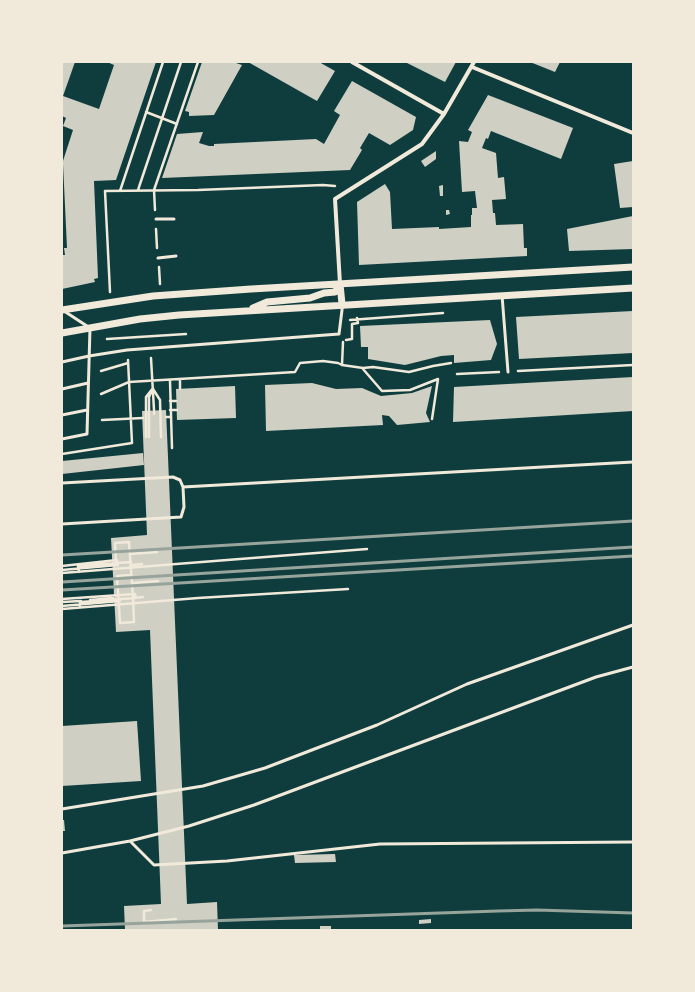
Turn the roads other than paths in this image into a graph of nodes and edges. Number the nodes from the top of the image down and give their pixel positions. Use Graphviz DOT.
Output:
graph roads {
  1 [pos="352,62"];
  2 [pos="474,62"];
  3 [pos="472,66"];
  4 [pos="444,114"];
  5 [pos="633,133"];
  6 [pos="156,219"];
  7 [pos="174,219"];
  8 [pos="176,256"];
  9 [pos="158,258"];
  10 [pos="633,267"];
  11 [pos="340,284"];
  12 [pos="633,288"];
  13 [pos="502,295"];
  14 [pos="342,304"];
  15 [pos="62,310"];
  16 [pos="248,310"];
  17 [pos="90,328"];
  18 [pos="62,333"];
  19 [pos="89,356"];
  20 [pos="62,362"];
  21 [pos="508,372"];
  22 [pos="88,383"];
  23 [pos="62,389"];
  24 [pos="87,410"];
  25 [pos="62,415"];
  26 [pos="62,439"];
  27 [pos="633,462"];
  28 [pos="62,483"];
  29 [pos="183,487"];
  30 [pos="62,524"];
  31 [pos="633,625"];
  32 [pos="633,667"];
  33 [pos="62,809"];
  34 [pos="130,841"];
  35 [pos="633,842"];
  36 [pos="62,853"];
  1 -- 4 [label="street"];
  2 -- 3 [label="street"];
  3 -- 4 [label="street"];
  3 -- 5 [label="street"];
  4 -- 11 [label="street"];
  6 -- 7 [label="lane"];
  8 -- 9 [label="lane"];
  10 -- 11 [label="street"];
  11 -- 14 [label="street"];
  11 -- 15 [label="street"];
  11 -- 16 [label="street"];
  12 -- 13 [label="street"];
  13 -- 14 [label="street"];
  13 -- 21 [label="lane"];
  14 -- 16 [label="street"];
  14 -- 19 [label="lane"];
  15 -- 17 [label="lane"];
  16 -- 17 [label="street"];
  17 -- 18 [label="street"];
  17 -- 19 [label="lane"];
  19 -- 20 [label="lane"];
  19 -- 22 [label="lane"];
  22 -- 23 [label="lane"];
  22 -- 24 [label="lane"];
  24 -- 25 [label="lane"];
  24 -- 26 [label="lane"];
  27 -- 29 [label="lane"];
  28 -- 29 [label="lane"];
  29 -- 30 [label="lane"];
  31 -- 33 [label="lane"];
  32 -- 34 [label="lane"];
  34 -- 35 [label="lane"];
  34 -- 36 [label="lane"];
}
